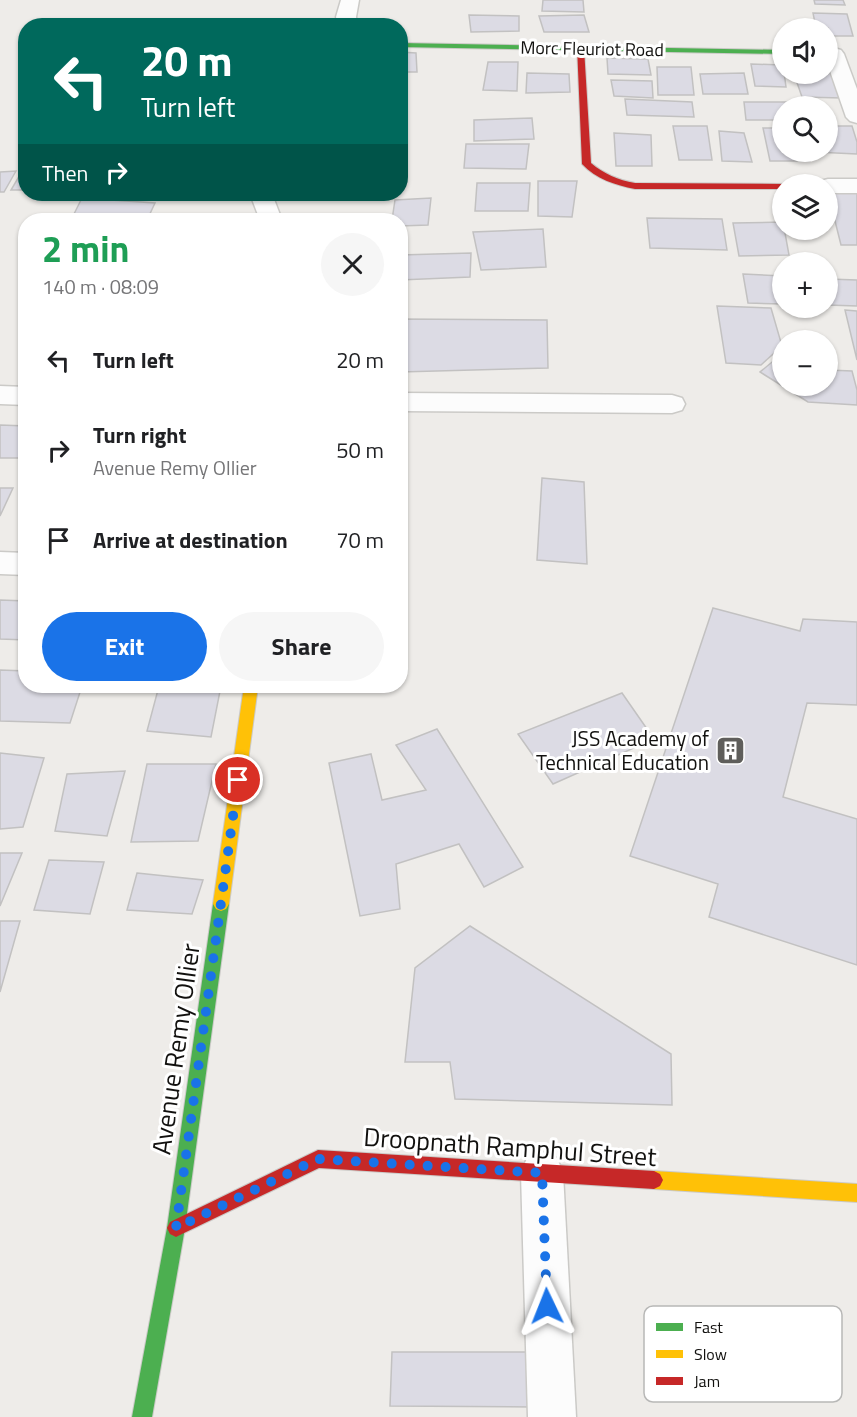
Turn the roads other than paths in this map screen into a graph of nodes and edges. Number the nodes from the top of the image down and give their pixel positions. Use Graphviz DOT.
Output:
graph roads {
  1 [pos="350,0"];
  2 [pos="346,18"];
  3 [pos="408,45"];
  4 [pos="580,48"];
  5 [pos="772,52"];
  6 [pos="838,53"];
  7 [pos="857,54"];
  8 [pos="838,70"];
  9 [pos="857,117"];
  10 [pos="772,186"];
  11 [pos="838,186"];
  12 [pos="857,186"];
  13 [pos="0,395"];
  14 [pos="18,396"];
  15 [pos="408,402"];
  16 [pos="672,404"];
  17 [pos="0,563"];
  18 [pos="18,564"];
  19 [pos="250,693"];
  20 [pos="542,1173"];
  21 [pos="857,1193"];
  22 [pos="176,1228"];
  23 [pos="142,1417"];
  24 [pos="552,1417"];
  1 -- 2 [label="street"];
  3 -- 4 [label="street, Morc Fleuriot Road"];
  4 -- 5 [label="street, Morc Fleuriot Road"];
  4 -- 10 [label="street"];
  6 -- 7 [label="street"];
  8 -- 9 [label="street"];
  11 -- 12 [label="street"];
  13 -- 14 [label="street"];
  15 -- 16 [label="street"];
  17 -- 18 [label="street"];
  19 -- 22 [label="street, Avenue Remy Ollier"];
  20 -- 21 [label="street, Droopnath Ramphul Street"];
  20 -- 22 [label="street, Droopnath Ramphul Street"];
  20 -- 24 [label="street"];
  22 -- 23 [label="street, Avenue Remy Ollier"];
}
